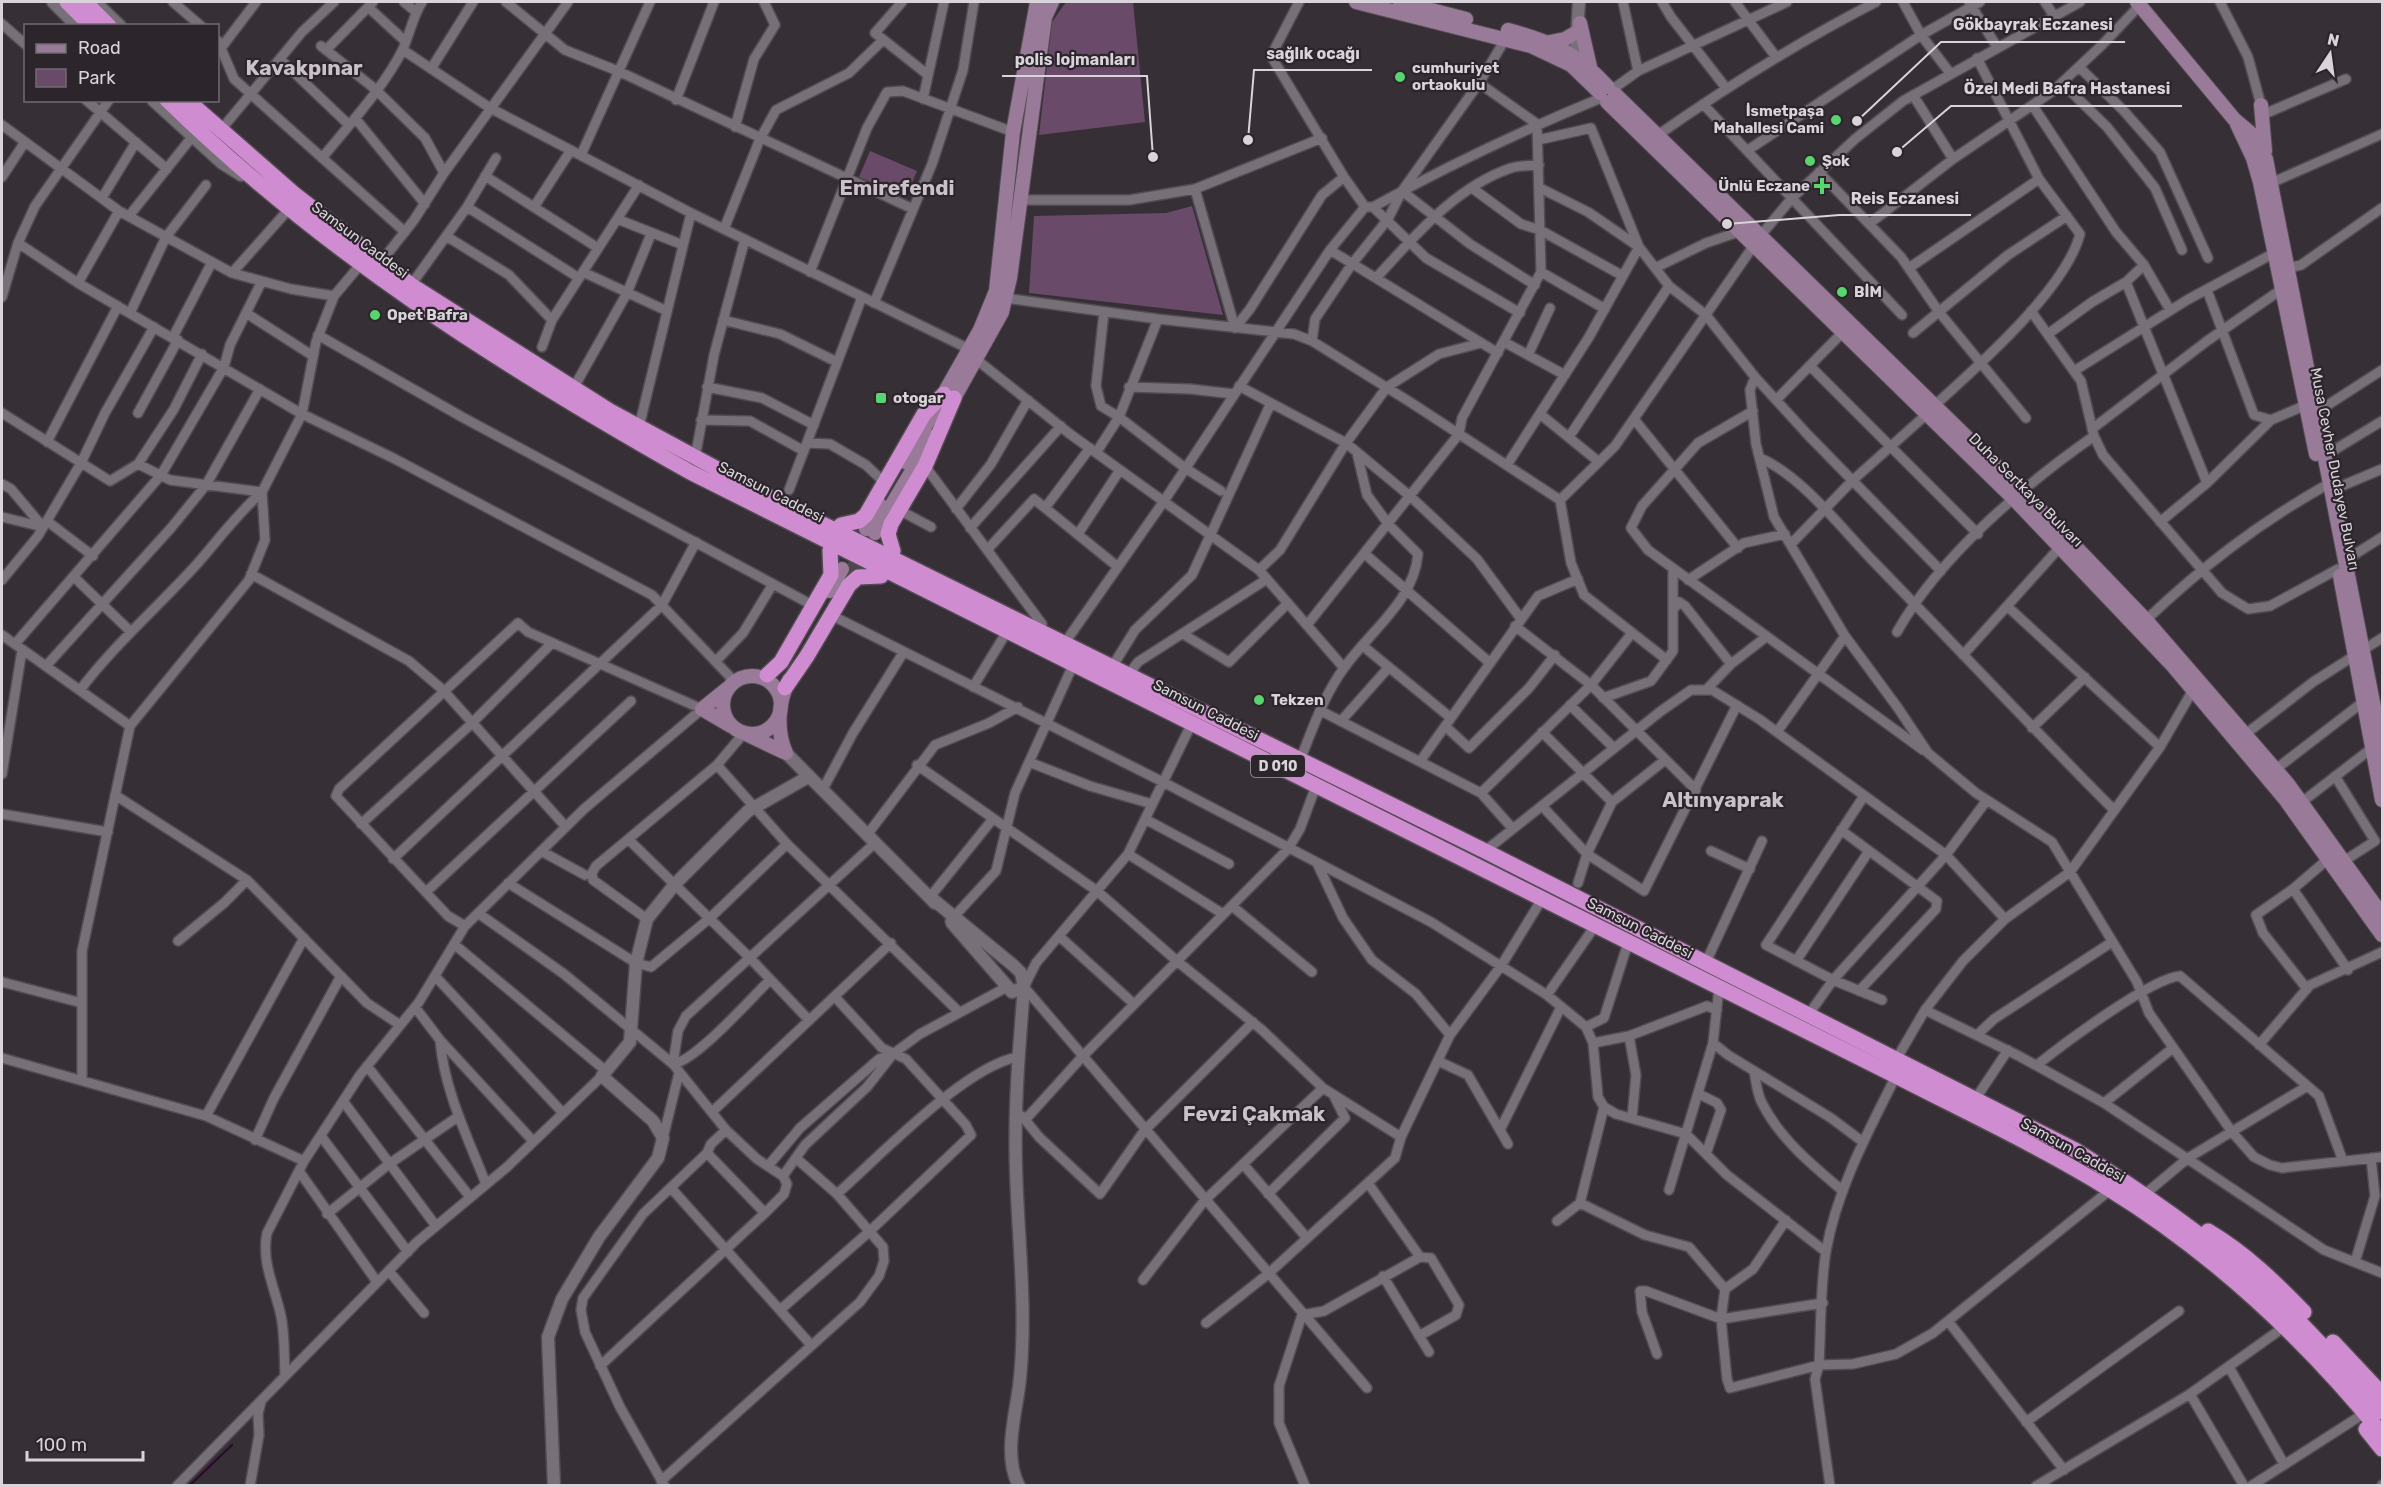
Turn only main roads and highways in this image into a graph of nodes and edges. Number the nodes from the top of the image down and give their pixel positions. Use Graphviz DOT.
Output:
graph roads {
  1 [pos="67,2"];
  2 [pos="85,2"];
  3 [pos="1037,2"];
  4 [pos="1052,2"];
  5 [pos="1356,2"];
  6 [pos="1400,2"];
  7 [pos="2138,3"];
  8 [pos="89,24"];
  9 [pos="107,24"];
  10 [pos="1550,42"];
  11 [pos="1590,67"];
  12 [pos="1607,94"];
  13 [pos="169,102"];
  14 [pos="190,102"];
  15 [pos="2261,110"];
  16 [pos="2235,119"];
  17 [pos="2250,141"];
  18 [pos="2266,159"];
  19 [pos="1758,240"];
  20 [pos="973,355"];
  21 [pos="949,396"];
  22 [pos="2312,409"];
  23 [pos="1931,410"];
  24 [pos="692,465"];
  25 [pos="2328,488"];
  26 [pos="2018,495"];
  27 [pos="841,525"];
  28 [pos="870,531"];
  29 [pos="830,550"];
  30 [pos="893,551"];
  31 [pos="881,576"];
  32 [pos="1039,640"];
  33 [pos="2359,651"];
  34 [pos="760,675"];
  35 [pos="735,682"];
  36 [pos="785,688"];
  37 [pos="781,709"];
  38 [pos="742,732"];
  39 [pos="2242,738"];
  40 [pos="2379,742"];
  41 [pos="2382,800"];
  42 [pos="2336,857"];
  43 [pos="2382,915"];
  44 [pos="2382,935"];
  45 [pos="2144,1195"];
  46 [pos="2177,1237"];
  47 [pos="2382,1394"];
  48 [pos="2382,1412"];
  49 [pos="2382,1434"];
  50 [pos="2382,1449"];
  1 -- 8 [label="highway"];
  2 -- 9 [label="highway"];
  3 -- 20 [label="main road"];
  4 -- 20 [label="main road"];
  5 -- 12 [label="main road, Duha Sertkaya Bulvarı"];
  6 -- 10 [label="main road"];
  7 -- 16 [label="main road, Musa Cevher Dudayev Bulvarı"];
  10 -- 11 [label="main road"];
  10 -- 11 [label="main road"];
  11 -- 12 [label="main road"];
  12 -- 19 [label="main road, Duha Sertkaya Bulvarı"];
  12 -- 19 [label="main road, Duha Sertkaya Bulvarı"];
  13 -- 24 [label="highway, Samsun Caddesi / D 010"];
  14 -- 24 [label="highway, Samsun Caddesi / D 010"];
  15 -- 16 [label="main road"];
  15 -- 17 [label="main road"];
  15 -- 18 [label="main road, Musa Cevher Dudayev Bulvarı"];
  16 -- 17 [label="main road, Musa Cevher Dudayev Bulvarı"];
  17 -- 18 [label="main road, Musa Cevher Dudayev Bulvarı"];
  17 -- 22 [label="main road, Musa Cevher Dudayev Bulvarı"];
  18 -- 22 [label="main road, Musa Cevher Dudayev Bulvarı"];
  19 -- 23 [label="main road, Duha Sertkaya Bulvarı"];
  19 -- 23 [label="main road, Duha Sertkaya Bulvarı"];
  20 -- 21 [label="main road"];
  21 -- 27 [label="highway"];
  21 -- 28 [label="main road"];
  21 -- 30 [label="highway"];
  22 -- 25 [label="main road, Musa Cevher Dudayev Bulvarı"];
  22 -- 25 [label="main road, Musa Cevher Dudayev Bulvarı"];
  23 -- 26 [label="main road, Duha Sertkaya Bulvarı"];
  24 -- 27 [label="highway"];
  24 -- 29 [label="highway"];
  24 -- 32 [label="highway, Samsun Caddesi / D 010"];
  25 -- 33 [label="main road, Musa Cevher Dudayev Bulvarı"];
  26 -- 39 [label="main road, Duha Sertkaya Bulvarı"];
  26 -- 39 [label="main road, Duha Sertkaya Bulvarı"];
  27 -- 30 [label="highway"];
  29 -- 31 [label="highway"];
  29 -- 34 [label="highway"];
  30 -- 32 [label="highway"];
  31 -- 32 [label="highway"];
  31 -- 36 [label="highway"];
  32 -- 45 [label="highway, Samsun Caddesi / D 010"];
  32 -- 46 [label="highway, Samsun Caddesi / D 010"];
  33 -- 40 [label="main road, Musa Cevher Dudayev Bulvarı"];
  33 -- 40 [label="main road, Musa Cevher Dudayev Bulvarı"];
  34 -- 35 [label="main road"];
  34 -- 36 [label="main road"];
  34 -- 37 [label="main road"];
  35 -- 38 [label="main road"];
  35 -- 38 [label="main road"];
  36 -- 37 [label="main road"];
  37 -- 38 [label="main road"];
  37 -- 38 [label="main road"];
  39 -- 42 [label="main road, Duha Sertkaya Bulvarı"];
  39 -- 42 [label="main road, Duha Sertkaya Bulvarı"];
  40 -- 41 [label="main road, Musa Cevher Dudayev Bulvarı"];
  42 -- 43 [label="main road, Duha Sertkaya Bulvarı"];
  42 -- 44 [label="main road, Duha Sertkaya Bulvarı"];
  45 -- 47 [label="highway"];
  45 -- 48 [label="highway, Samsun Caddesi / D 010"];
  46 -- 49 [label="highway, Samsun Caddesi / D 010"];
  46 -- 50 [label="highway"];
}
